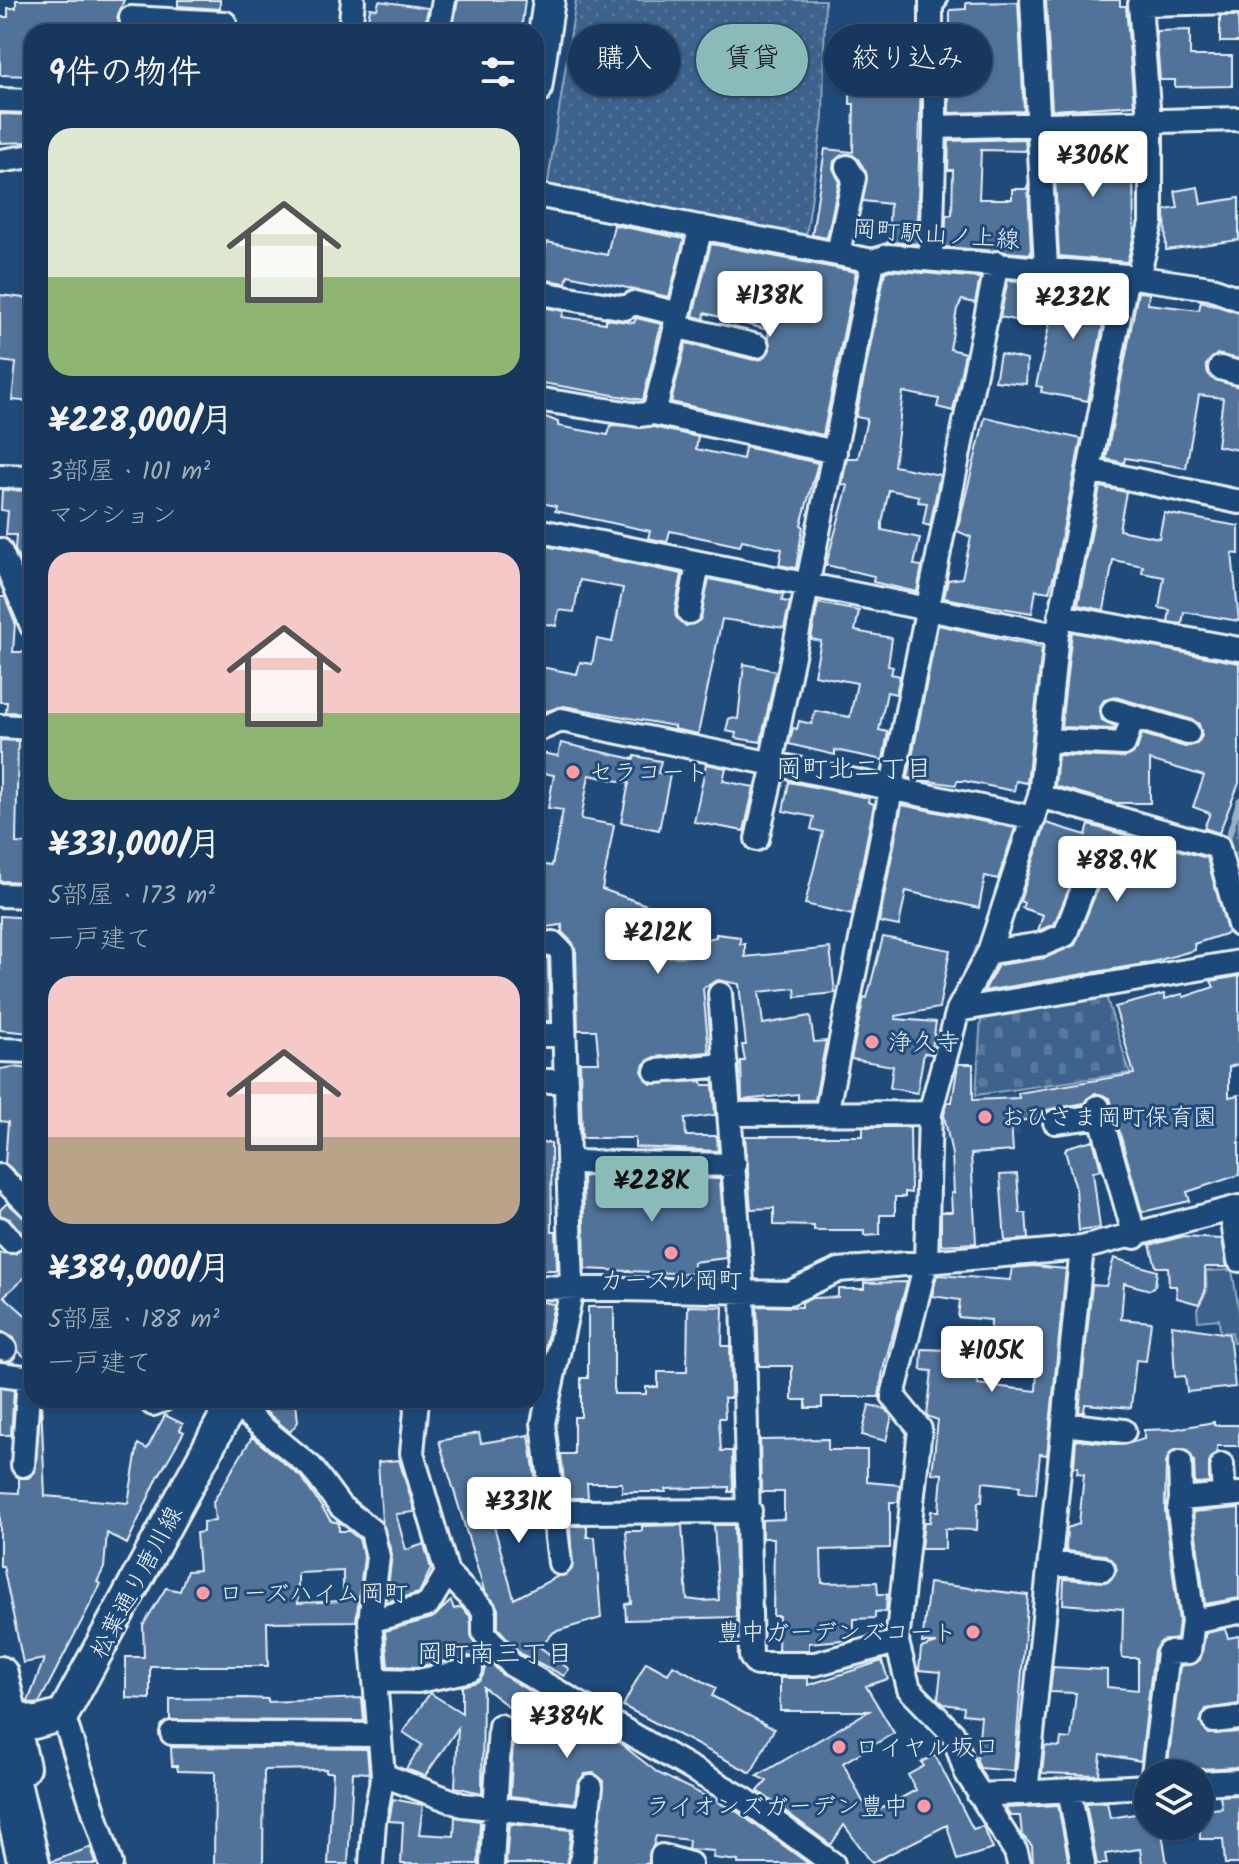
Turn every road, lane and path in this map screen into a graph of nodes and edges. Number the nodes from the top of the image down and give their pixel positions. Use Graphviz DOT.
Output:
graph roads {
  1 [pos="353,0"];
  2 [pos="444,0"];
  3 [pos="549,0"];
  4 [pos="935,0"];
  5 [pos="1032,0"];
  6 [pos="1139,2"];
  7 [pos="1178,2"];
  8 [pos="1239,2"];
  9 [pos="131,17"];
  10 [pos="225,23"];
  11 [pos="351,24"];
  12 [pos="440,24"];
  13 [pos="544,34"];
  14 [pos="0,100"];
  15 [pos="24,101"];
  16 [pos="1239,119"];
  17 [pos="1150,120"];
  18 [pos="1039,124"];
  19 [pos="935,127"];
  20 [pos="24,157"];
  21 [pos="0,161"];
  22 [pos="847,167"];
  23 [pos="544,197"];
  24 [pos="701,227"];
  25 [pos="838,253"];
  26 [pos="931,259"];
  27 [pos="873,261"];
  28 [pos="997,263"];
  29 [pos="1046,267"];
  30 [pos="1132,276"];
  31 [pos="544,293"];
  32 [pos="1239,299"];
  33 [pos="677,320"];
  34 [pos="757,346"];
  35 [pos="544,400"];
  36 [pos="654,413"];
  37 [pos="835,452"];
  38 [pos="1089,470"];
  39 [pos="0,476"];
  40 [pos="24,477"];
  41 [pos="1239,501"];
  42 [pos="544,532"];
  43 [pos="0,550"];
  44 [pos="698,564"];
  45 [pos="808,583"];
  46 [pos="24,607"];
  47 [pos="927,607"];
  48 [pos="689,612"];
  49 [pos="1058,626"];
  50 [pos="1239,649"];
  51 [pos="0,726"];
  52 [pos="544,727"];
  53 [pos="24,728"];
  54 [pos="1188,733"];
  55 [pos="1046,740"];
  56 [pos="773,765"];
  57 [pos="892,788"];
  58 [pos="1040,796"];
  59 [pos="1034,818"];
  60 [pos="757,839"];
  61 [pos="1085,883"];
  62 [pos="0,895"];
  63 [pos="24,896"];
  64 [pos="1239,925"];
  65 [pos="544,944"];
  66 [pos="989,952"];
  67 [pos="1239,962"];
  68 [pos="720,994"];
  69 [pos="958,1010"];
  70 [pos="544,1035"];
  71 [pos="564,1035"];
  72 [pos="0,1050"];
  73 [pos="24,1051"];
  74 [pos="726,1065"];
  75 [pos="656,1071"];
  76 [pos="544,1081"];
  77 [pos="566,1081"];
  78 [pos="930,1113"];
  79 [pos="732,1114"];
  80 [pos="826,1114"];
  81 [pos="1055,1122"];
  82 [pos="569,1162"];
  83 [pos="735,1165"];
  84 [pos="2,1184"];
  85 [pos="24,1202"];
  86 [pos="1235,1208"];
  87 [pos="1135,1237"];
  88 [pos="1082,1248"];
  89 [pos="1239,1260"];
  90 [pos="926,1262"];
  91 [pos="544,1287"];
  92 [pos="572,1289"];
  93 [pos="743,1294"];
  94 [pos="0,1374"];
  95 [pos="24,1377"];
  96 [pos="28,1408"];
  97 [pos="228,1408"];
  98 [pos="240,1408"];
  99 [pos="416,1408"];
  100 [pos="1064,1424"];
  101 [pos="1124,1431"];
  102 [pos="1180,1462"];
  103 [pos="23,1465"];
  104 [pos="1222,1465"];
  105 [pos="1232,1495"];
  106 [pos="1181,1499"];
  107 [pos="750,1511"];
  108 [pos="555,1520"];
  109 [pos="560,1563"];
  110 [pos="1050,1563"];
  111 [pos="1103,1569"];
  112 [pos="447,1573"];
  113 [pos="1239,1612"];
  114 [pos="370,1621"];
  115 [pos="1193,1621"];
  116 [pos="897,1642"];
  117 [pos="471,1670"];
  118 [pos="0,1674"];
  119 [pos="376,1680"];
  120 [pos="63,1715"];
  121 [pos="1239,1718"];
  122 [pos="1214,1721"];
  123 [pos="3,1723"];
  124 [pos="500,1726"];
  125 [pos="172,1733"];
  126 [pos="380,1735"];
  127 [pos="1155,1760"];
  128 [pos="383,1775"];
  129 [pos="1239,1781"];
  130 [pos="1214,1782"];
  131 [pos="591,1787"];
  132 [pos="1134,1787"];
  133 [pos="1069,1790"];
  134 [pos="1026,1793"];
  135 [pos="979,1795"];
  136 [pos="497,1807"];
  137 [pos="587,1818"];
  138 [pos="29,1864"];
  139 [pos="43,1864"];
  140 [pos="111,1864"];
  141 [pos="371,1864"];
  142 [pos="492,1864"];
  143 [pos="581,1864"];
  144 [pos="662,1864"];
  145 [pos="690,1864"];
  146 [pos="833,1864"];
  147 [pos="1019,1864"];
  148 [pos="1083,1864"];
  1 -- 11 [label="street"];
  2 -- 12 [label="street"];
  3 -- 13 [label="street"];
  4 -- 19 [label="street"];
  5 -- 18 [label="street"];
  6 -- 7 [label="street"];
  6 -- 17 [label="street"];
  7 -- 8 [label="street"];
  9 -- 10 [label="street"];
  14 -- 15 [label="street"];
  16 -- 17 [label="street"];
  17 -- 18 [label="street"];
  17 -- 30 [label="street"];
  18 -- 19 [label="street"];
  18 -- 29 [label="street"];
  19 -- 26 [label="street"];
  20 -- 21 [label="street"];
  22 -- 25 [label="street"];
  23 -- 24 [label="street, 岡町駅山ノ上線"];
  24 -- 25 [label="street, 岡町駅山ノ上線"];
  24 -- 33 [label="street"];
  25 -- 27 [label="street, 岡町駅山ノ上線"];
  26 -- 27 [label="street, 岡町駅山ノ上線"];
  26 -- 28 [label="street, 岡町駅山ノ上線"];
  27 -- 37 [label="street"];
  28 -- 29 [label="street, 岡町駅山ノ上線"];
  28 -- 47 [label="street"];
  29 -- 30 [label="street, 岡町駅山ノ上線"];
  30 -- 32 [label="street, 岡町駅山ノ上線"];
  30 -- 38 [label="street"];
  31 -- 33 [label="street"];
  33 -- 34 [label="street"];
  33 -- 36 [label="street"];
  35 -- 36 [label="street"];
  36 -- 37 [label="street"];
  37 -- 45 [label="street"];
  38 -- 41 [label="street"];
  38 -- 49 [label="street"];
  39 -- 40 [label="street"];
  42 -- 44 [label="street"];
  43 -- 46 [label="street"];
  44 -- 45 [label="street"];
  44 -- 48 [label="street"];
  45 -- 47 [label="street"];
  45 -- 56 [label="street"];
  47 -- 49 [label="street"];
  47 -- 57 [label="street"];
  49 -- 50 [label="street"];
  49 -- 55 [label="street"];
  51 -- 53 [label="street"];
  52 -- 56 [label="street"];
  54 -- 55 [label="street"];
  55 -- 58 [label="street"];
  56 -- 57 [label="street"];
  56 -- 60 [label="street"];
  57 -- 59 [label="street"];
  57 -- 80 [label="street"];
  58 -- 59 [label="street"];
  58 -- 64 [label="street"];
  59 -- 66 [label="street"];
  61 -- 66 [label="street"];
  62 -- 63 [label="street"];
  65 -- 71 [label="street"];
  66 -- 69 [label="street"];
  67 -- 69 [label="street"];
  68 -- 74 [label="street"];
  69 -- 78 [label="street"];
  70 -- 71 [label="street"];
  71 -- 77 [label="street"];
  72 -- 73 [label="street"];
  74 -- 75 [label="street"];
  74 -- 79 [label="street"];
  76 -- 77 [label="street"];
  77 -- 82 [label="street"];
  78 -- 80 [label="street"];
  78 -- 90 [label="street"];
  79 -- 80 [label="street"];
  79 -- 83 [label="street"];
  81 -- 87 [label="street"];
  82 -- 83 [label="street"];
  82 -- 92 [label="street"];
  83 -- 93 [label="street"];
  84 -- 85 [label="street"];
  86 -- 87 [label="street"];
  86 -- 89 [label="street"];
  87 -- 88 [label="street"];
  88 -- 90 [label="street"];
  88 -- 100 [label="street"];
  90 -- 93 [label="street"];
  90 -- 116 [label="street"];
  91 -- 92 [label="street"];
  92 -- 93 [label="street"];
  92 -- 108 [label="street"];
  93 -- 107 [label="street"];
  94 -- 95 [label="street"];
  96 -- 103 [label="street"];
  97 -- 120 [label="street, 松葉通り唐川線"];
  98 -- 114 [label="street"];
  99 -- 112 [label="street"];
  100 -- 101 [label="street"];
  100 -- 110 [label="street"];
  102 -- 106 [label="street"];
  104 -- 105 [label="street"];
  105 -- 106 [label="street"];
  106 -- 115 [label="street"];
  107 -- 108 [label="street"];
  107 -- 116 [label="street"];
  108 -- 109 [label="street"];
  110 -- 111 [label="street"];
  110 -- 134 [label="street"];
  112 -- 114 [label="street"];
  112 -- 146 [label="street"];
  113 -- 115 [label="street"];
  114 -- 119 [label="street"];
  115 -- 127 [label="street"];
  116 -- 135 [label="street"];
  117 -- 119 [label="street"];
  118 -- 123 [label="main road"];
  119 -- 126 [label="street"];
  120 -- 123 [label="street"];
  120 -- 140 [label="street"];
  121 -- 122 [label="street"];
  123 -- 138 [label="highway"];
  123 -- 139 [label="main road"];
  124 -- 136 [label="street"];
  125 -- 126 [label="street"];
  126 -- 128 [label="street"];
  128 -- 136 [label="street"];
  128 -- 141 [label="street"];
  129 -- 130 [label="street"];
  131 -- 137 [label="street"];
  132 -- 133 [label="street"];
  133 -- 134 [label="street"];
  133 -- 148 [label="street"];
  134 -- 135 [label="street"];
  135 -- 147 [label="street"];
  136 -- 137 [label="street"];
  136 -- 142 [label="street"];
  137 -- 143 [label="street"];
  144 -- 145 [label="street"];
}
